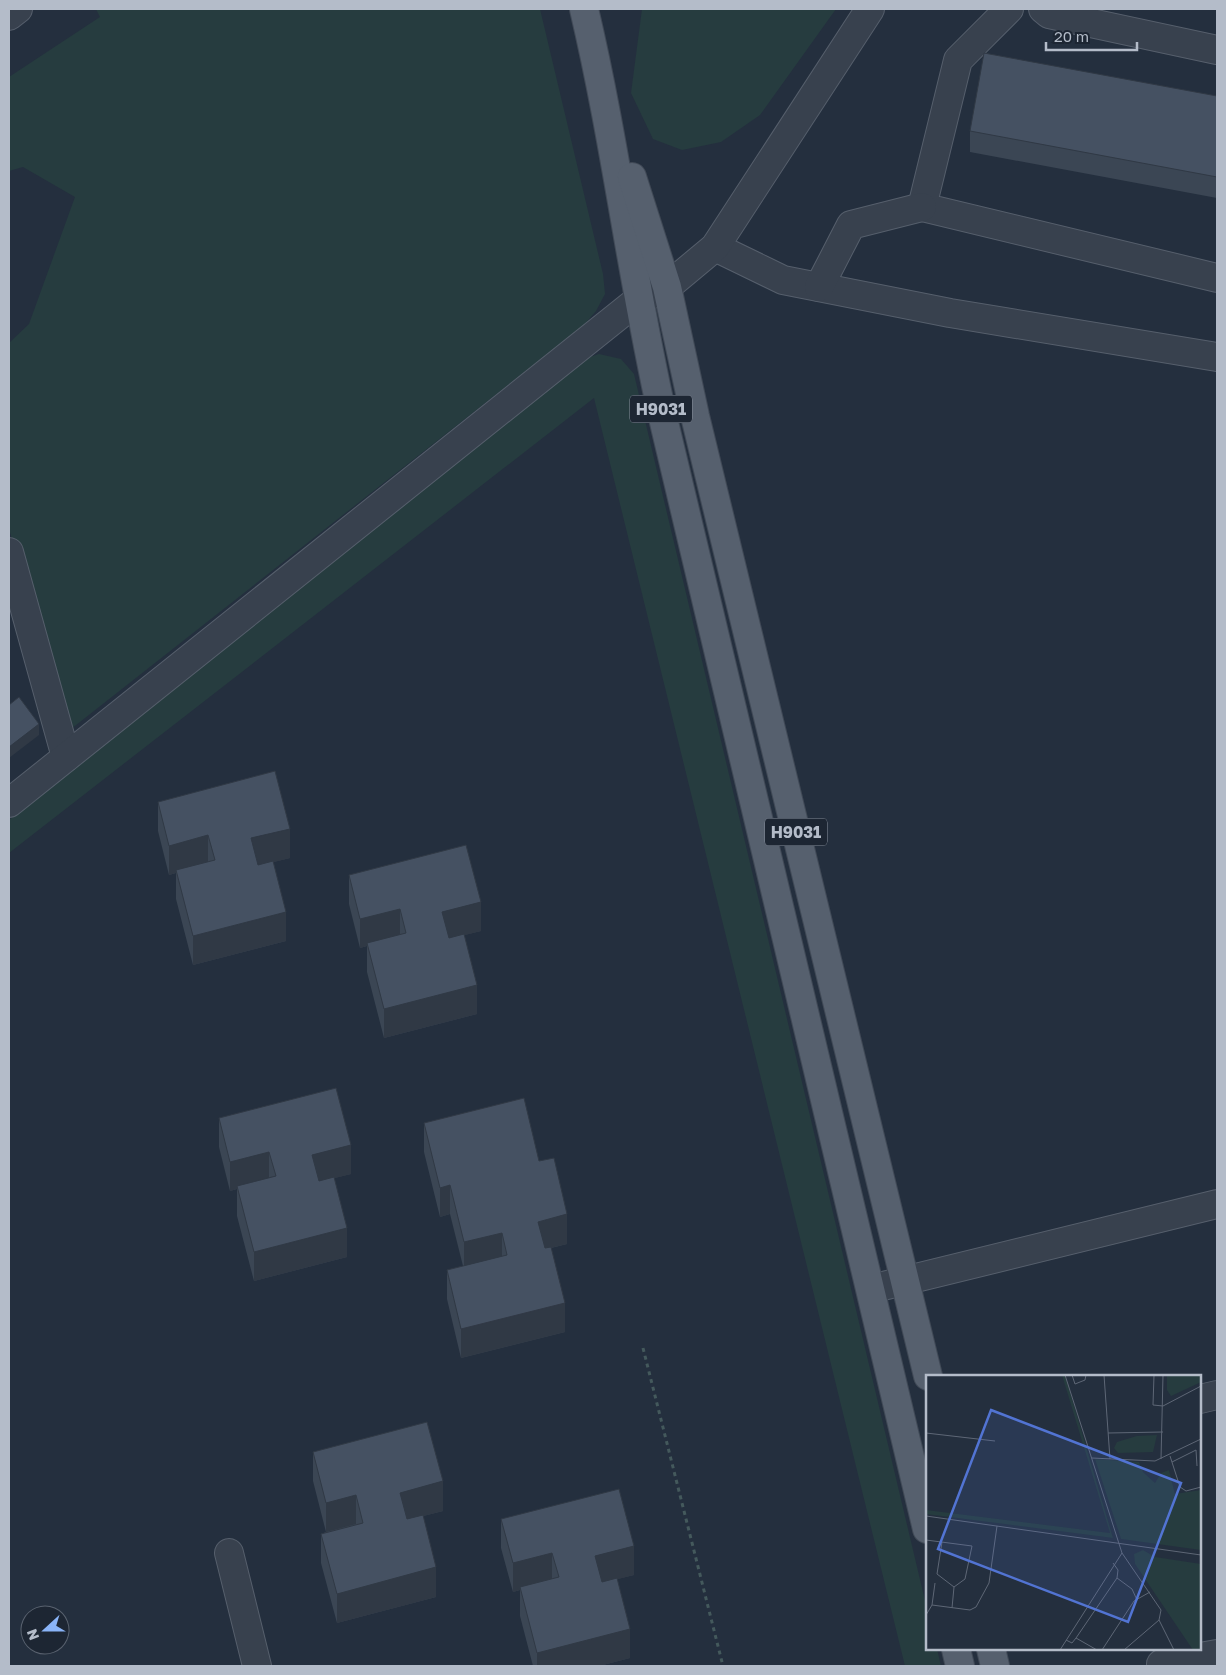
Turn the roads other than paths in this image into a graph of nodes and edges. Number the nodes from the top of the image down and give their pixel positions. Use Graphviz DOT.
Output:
graph roads {
  1 [pos="18,9"];
  2 [pos="584,9"];
  3 [pos="870,9"];
  4 [pos="1009,9"];
  5 [pos="1043,9"];
  6 [pos="9,16"];
  7 [pos="1217,50"];
  8 [pos="601,80"];
  9 [pos="922,207"];
  10 [pos="715,247"];
  11 [pos="1217,278"];
  12 [pos="667,287"];
  13 [pos="819,287"];
  14 [pos="638,300"];
  15 [pos="1217,357"];
  16 [pos="9,552"];
  17 [pos="18,621"];
  18 [pos="66,756"];
  19 [pos="9,803"];
  20 [pos="1217,1204"];
  21 [pos="905,1280"];
  22 [pos="871,1289"];
  23 [pos="928,1375"];
  24 [pos="1217,1395"];
  25 [pos="1201,1399"];
  26 [pos="926,1524"];
  27 [pos="229,1553"];
  28 [pos="956,1650"];
  29 [pos="991,1650"];
  30 [pos="1217,1654"];
  31 [pos="1160,1660"];
  32 [pos="256,1666"];
  33 [pos="960,1666"];
  34 [pos="995,1666"];
  1 -- 6 [label="street"];
  2 -- 8 [label="main road, Н9031"];
  3 -- 10 [label="street"];
  4 -- 9 [label="street"];
  5 -- 7 [label="street"];
  8 -- 12 [label="main road, Н9031"];
  8 -- 14 [label="main road, Н9031"];
  9 -- 11 [label="street"];
  9 -- 13 [label="street"];
  10 -- 12 [label="street"];
  10 -- 13 [label="street"];
  12 -- 14 [label="street"];
  12 -- 21 [label="main road, Н9031"];
  13 -- 15 [label="street"];
  14 -- 18 [label="street"];
  14 -- 22 [label="main road, Н9031"];
  16 -- 17 [label="street"];
  17 -- 18 [label="street"];
  18 -- 19 [label="street"];
  20 -- 21 [label="street"];
  21 -- 22 [label="street"];
  21 -- 23 [label="main road, Н9031"];
  22 -- 26 [label="main road, Н9031"];
  24 -- 25 [label="street"];
  27 -- 32 [label="street"];
  28 -- 33 [label="main road"];
  29 -- 34 [label="main road"];
  30 -- 31 [label="street"];
}
